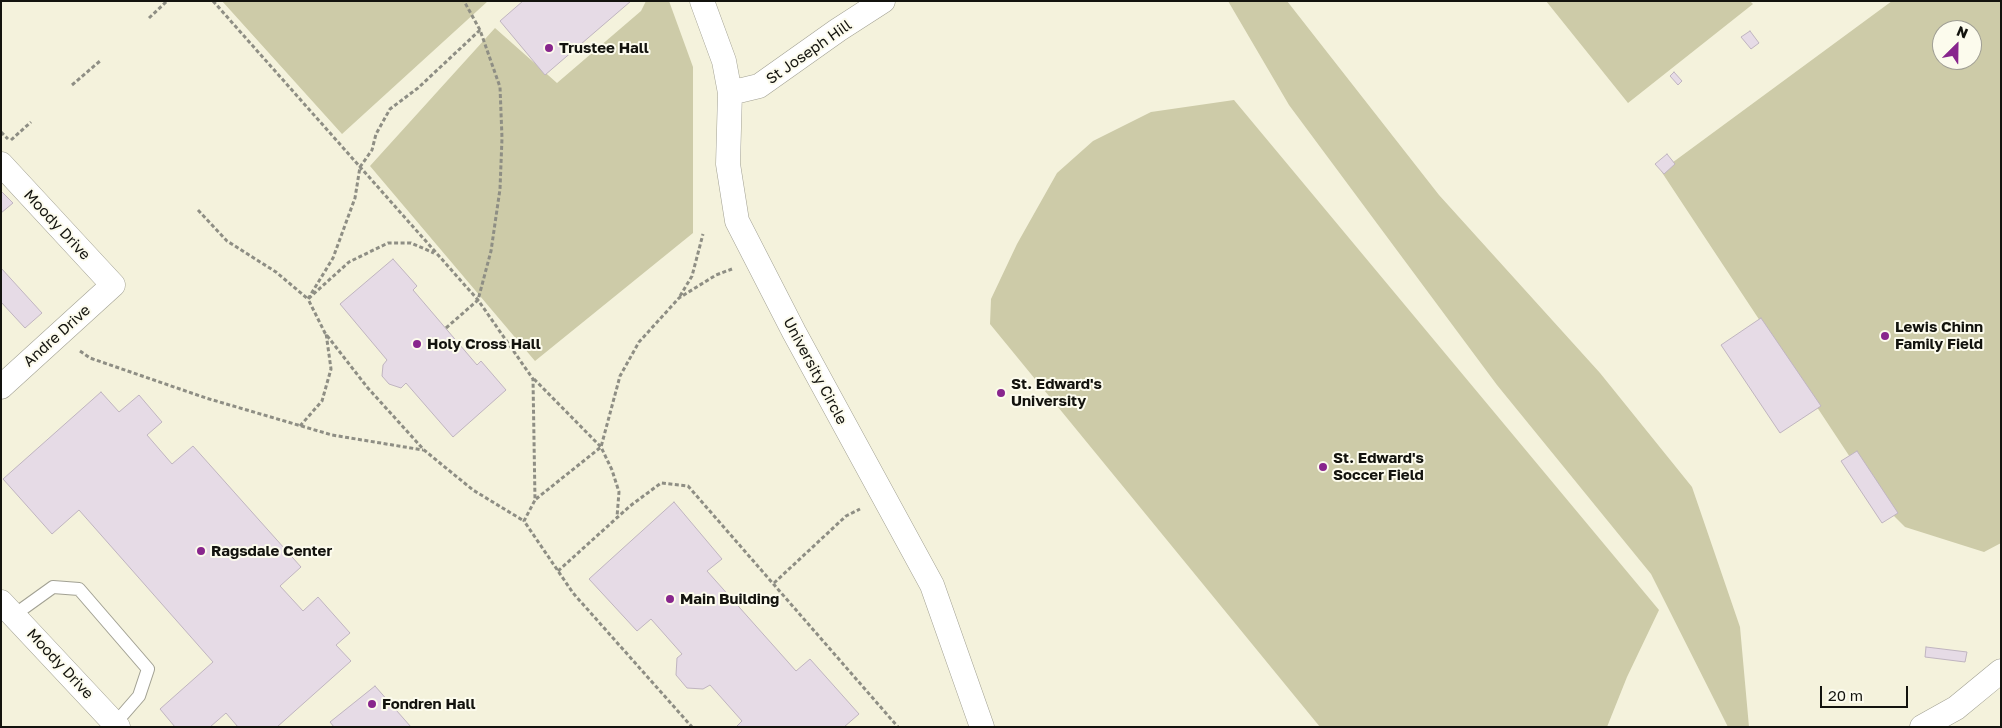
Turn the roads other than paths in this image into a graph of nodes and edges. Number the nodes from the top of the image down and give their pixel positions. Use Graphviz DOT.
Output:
graph roads {
  1 [pos="702,1"];
  2 [pos="883,1"];
  3 [pos="730,93"];
  4 [pos="1,164"];
  5 [pos="113,285"];
  6 [pos="1,388"];
  7 [pos="8,608"];
  8 [pos="2001,671"];
  9 [pos="115,726"];
  10 [pos="982,727"];
  11 [pos="1922,727"];
  1 -- 3 [label="street, University Circle"];
  2 -- 3 [label="street, St Joseph Hill"];
  3 -- 10 [label="street, University Circle"];
  4 -- 5 [label="street, Moody Drive"];
  5 -- 6 [label="street, Andre Drive"];
  7 -- 9 [label="street, Moody Drive"];
  7 -- 9 [label="lane"];
  8 -- 11 [label="street"];
}
